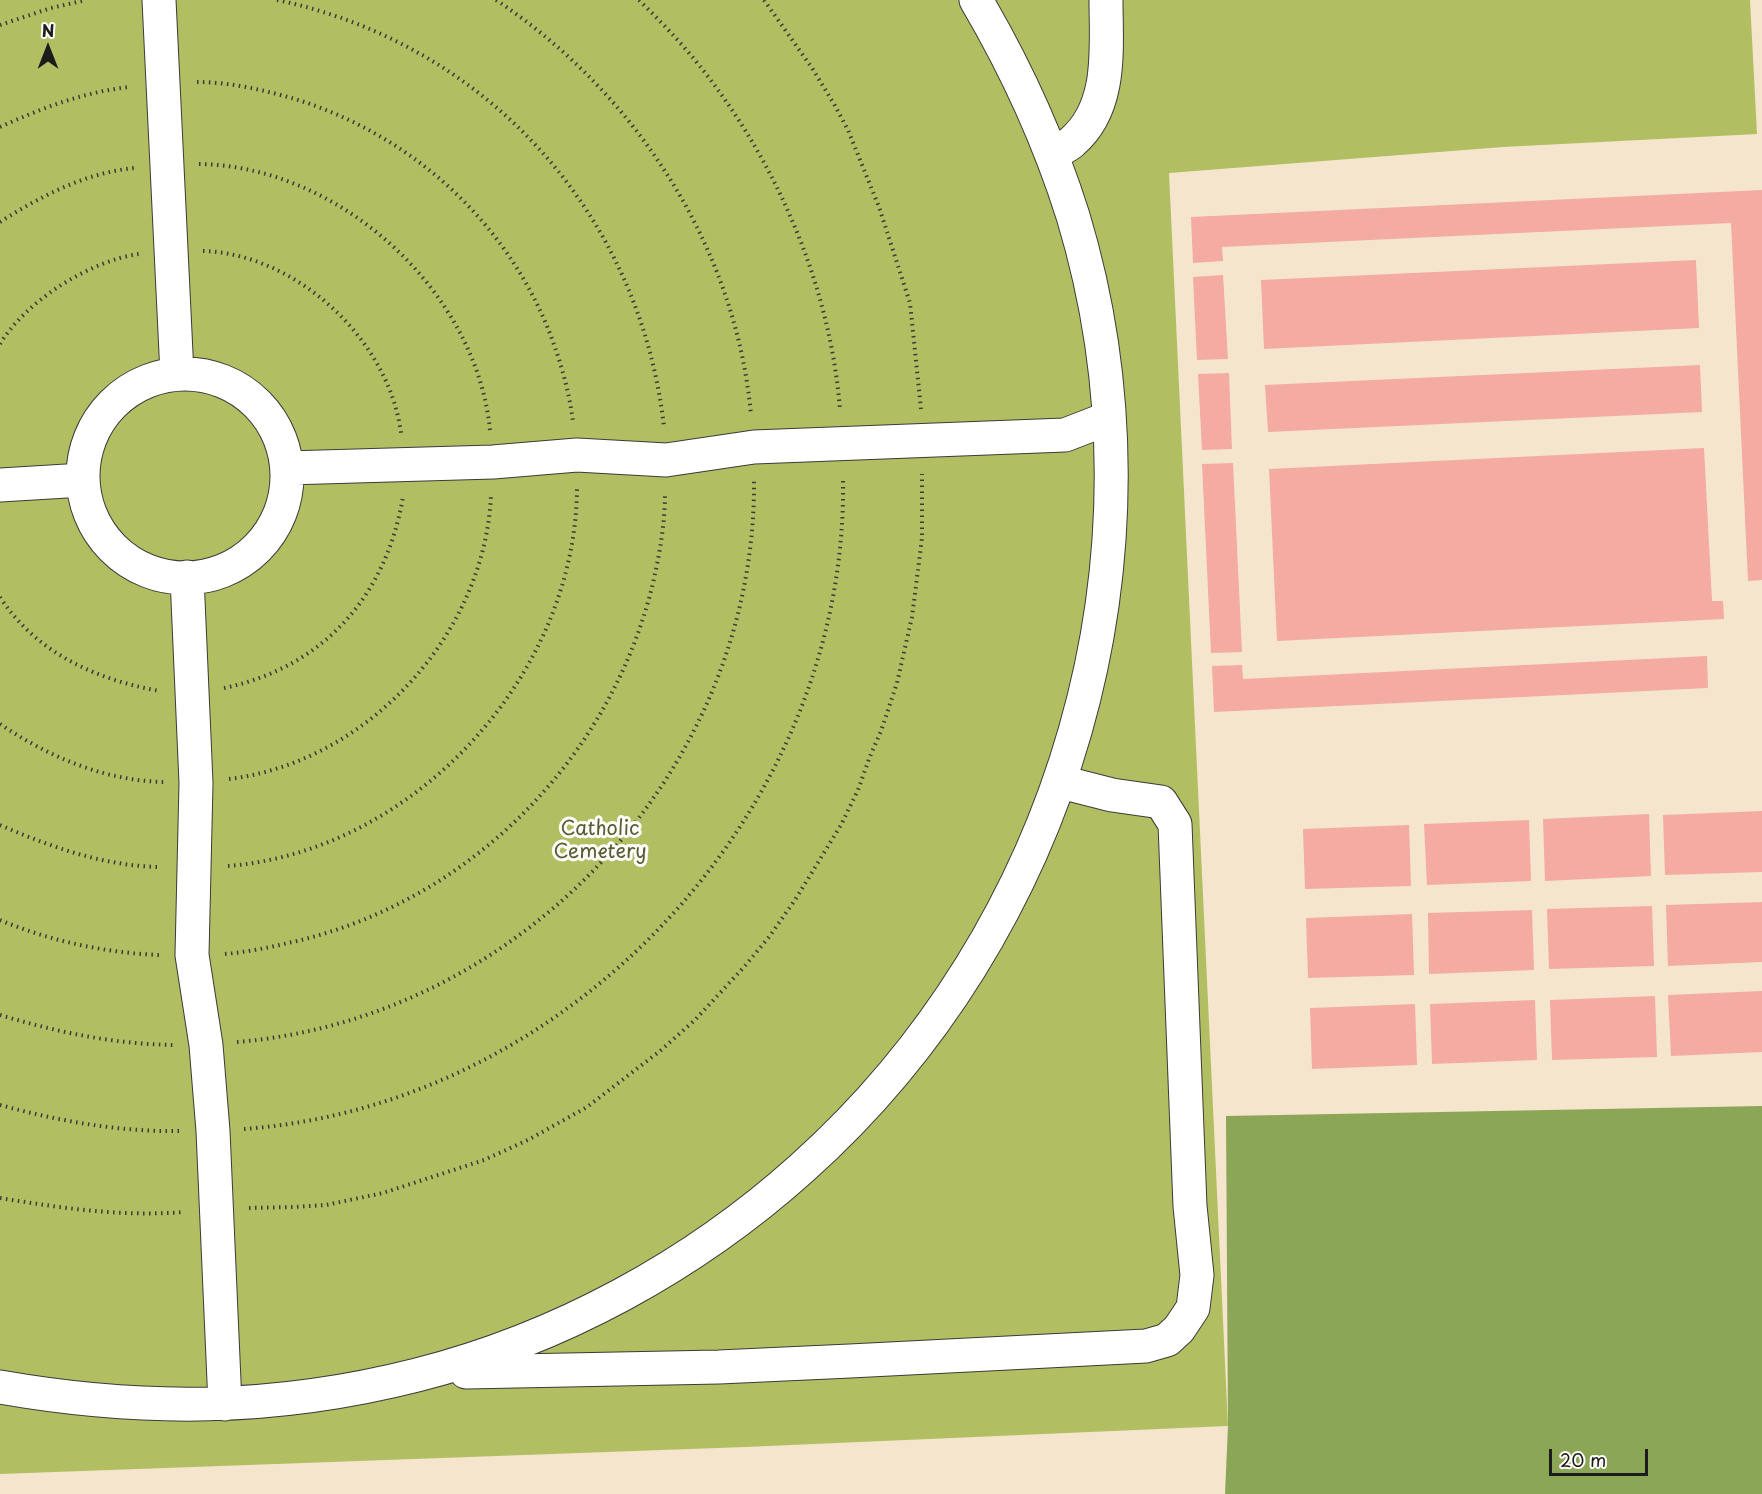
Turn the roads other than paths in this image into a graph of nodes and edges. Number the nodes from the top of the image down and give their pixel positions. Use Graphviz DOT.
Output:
graph roads {
  1 [pos="159,0"];
  2 [pos="976,0"];
  3 [pos="1106,0"];
  4 [pos="1052,154"];
  5 [pos="177,374"];
  6 [pos="1109,418"];
  7 [pos="287,468"];
  8 [pos="83,480"];
  9 [pos="0,485"];
  10 [pos="187,577"];
  11 [pos="1060,782"];
  12 [pos="562,1324"];
  13 [pos="555,1369"];
  14 [pos="419,1375"];
  15 [pos="0,1387"];
  16 [pos="225,1404"];
  1 -- 5 [label="lane"];
  2 -- 4 [label="lane"];
  3 -- 4 [label="lane"];
  4 -- 6 [label="lane"];
  5 -- 7 [label="lane"];
  5 -- 8 [label="lane"];
  6 -- 7 [label="lane"];
  6 -- 11 [label="lane"];
  7 -- 10 [label="lane"];
  8 -- 9 [label="lane"];
  8 -- 10 [label="lane"];
  10 -- 16 [label="lane"];
  11 -- 12 [label="lane"];
  11 -- 13 [label="lane"];
  12 -- 13 [label="lane"];
  12 -- 14 [label="lane"];
  13 -- 14 [label="lane"];
  14 -- 16 [label="lane"];
  15 -- 16 [label="lane"];
}
